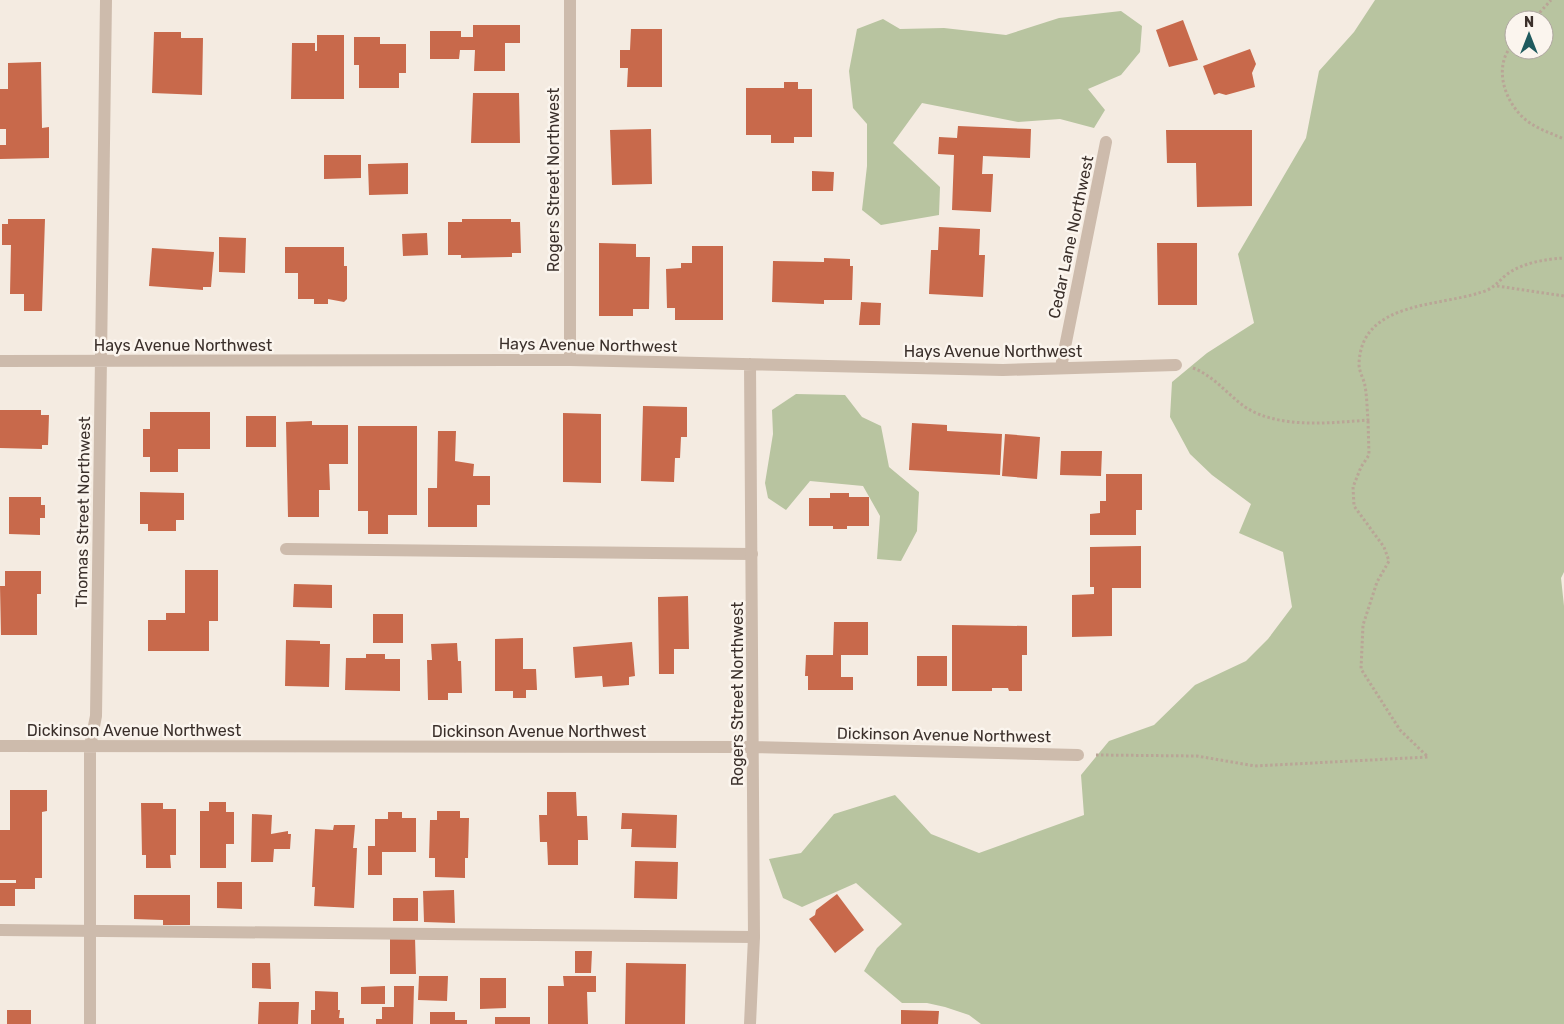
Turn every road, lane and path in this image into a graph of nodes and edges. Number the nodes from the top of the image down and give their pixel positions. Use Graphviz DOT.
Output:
graph roads {
  1 [pos="106,0"];
  2 [pos="570,0"];
  3 [pos="1551,0"];
  4 [pos="1542,10"];
  5 [pos="1504,60"];
  6 [pos="1564,139"];
  7 [pos="1106,142"];
  8 [pos="1564,258"];
  9 [pos="1496,286"];
  10 [pos="1564,296"];
  11 [pos="570,360"];
  12 [pos="0,361"];
  13 [pos="102,362"];
  14 [pos="750,364"];
  15 [pos="1176,365"];
  16 [pos="1061,367"];
  17 [pos="1368,420"];
  18 [pos="286,549"];
  19 [pos="752,554"];
  20 [pos="0,746"];
  21 [pos="90,746"];
  22 [pos="753,748"];
  23 [pos="1078,755"];
  24 [pos="0,930"];
  25 [pos="90,932"];
  26 [pos="754,937"];
  27 [pos="90,1024"];
  28 [pos="750,1024"];
  1 -- 13 [label="street, Thomas Street Northwest"];
  2 -- 11 [label="street, Rogers Street Northwest"];
  3 -- 4 [label="path"];
  5 -- 6 [label="path"];
  7 -- 16 [label="street, Cedar Lane Northwest"];
  8 -- 9 [label="path"];
  9 -- 10 [label="path"];
  9 -- 17 [label="path"];
  11 -- 13 [label="street, Hays Avenue Northwest"];
  11 -- 14 [label="street, Hays Avenue Northwest"];
  12 -- 13 [label="street, Hays Avenue Northwest"];
  13 -- 21 [label="street, Thomas Street Northwest"];
  14 -- 16 [label="street, Hays Avenue Northwest"];
  14 -- 19 [label="street, Rogers Street Northwest"];
  15 -- 16 [label="street, Hays Avenue Northwest"];
  15 -- 17 [label="path"];
  17 -- 23 [label="path"];
  18 -- 19 [label="street"];
  19 -- 22 [label="street, Rogers Street Northwest"];
  20 -- 21 [label="street, Dickinson Avenue Northwest"];
  21 -- 22 [label="street, Dickinson Avenue Northwest"];
  21 -- 25 [label="street, Thomas Street Northwest"];
  22 -- 23 [label="street, Dickinson Avenue Northwest"];
  22 -- 26 [label="street, Rogers Street Northwest"];
  24 -- 25 [label="street"];
  25 -- 26 [label="street"];
  25 -- 27 [label="street, Thomas Street Northwest"];
  26 -- 28 [label="street, Rogers Street Northwest"];
}
